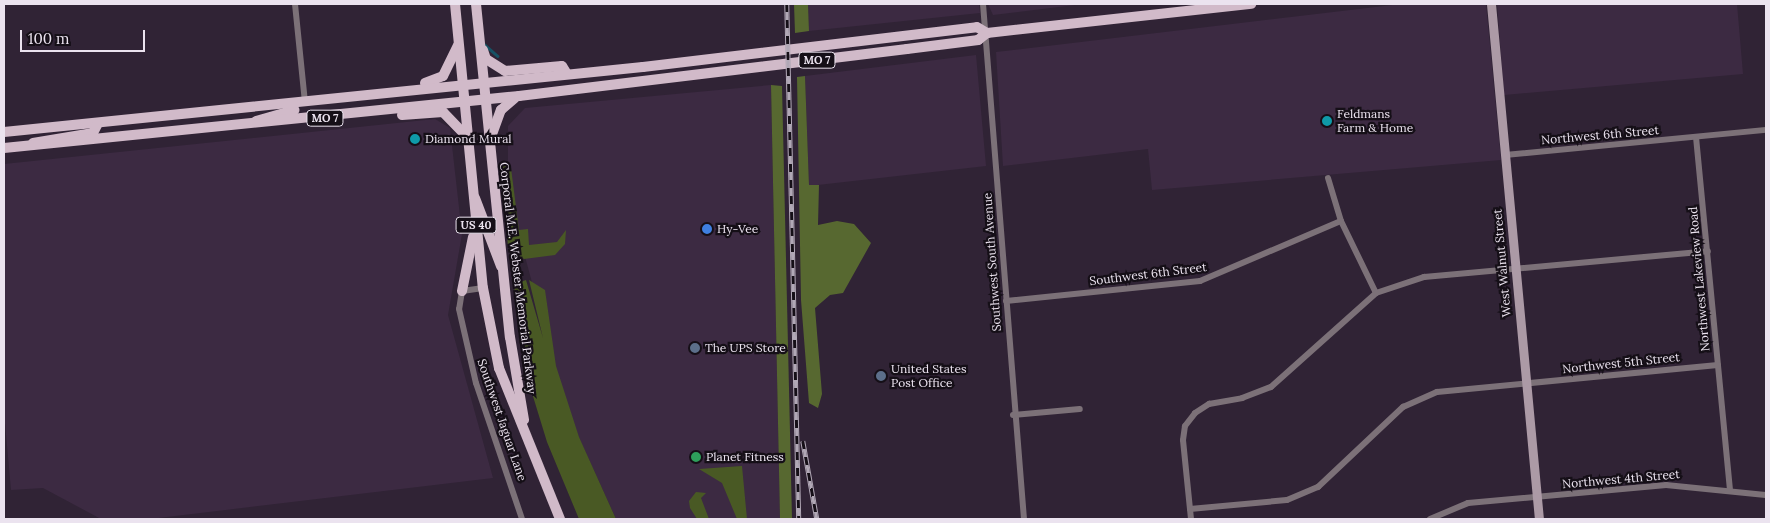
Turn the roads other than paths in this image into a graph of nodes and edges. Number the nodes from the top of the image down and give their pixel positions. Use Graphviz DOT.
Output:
graph roads {
  1 [pos="295,4"];
  2 [pos="456,4"];
  3 [pos="476,4"];
  4 [pos="983,4"];
  5 [pos="1251,4"];
  6 [pos="1491,4"];
  7 [pos="986,33"];
  8 [pos="479,35"];
  9 [pos="460,41"];
  10 [pos="567,74"];
  11 [pos="483,82"];
  12 [pos="464,84"];
  13 [pos="402,90"];
  14 [pos="520,96"];
  15 [pos="485,100"];
  16 [pos="466,101"];
  17 [pos="305,102"];
  18 [pos="392,110"];
  19 [pos="98,123"];
  20 [pos="248,126"];
  21 [pos="1766,130"];
  22 [pos="4,132"];
  23 [pos="1696,137"];
  24 [pos="470,140"];
  25 [pos="489,145"];
  26 [pos="26,146"];
  27 [pos="4,148"];
  28 [pos="1505,155"];
  29 [pos="1328,178"];
  30 [pos="473,193"];
  31 [pos="475,214"];
  32 [pos="1341,221"];
  33 [pos="1708,251"];
  34 [pos="1515,269"];
  35 [pos="505,272"];
  36 [pos="484,288"];
  37 [pos="462,291"];
  38 [pos="1376,293"];
  39 [pos="1006,301"];
  40 [pos="1718,365"];
  41 [pos="1527,384"];
  42 [pos="1080,409"];
  43 [pos="1013,415"];
  44 [pos="527,441"];
  45 [pos="1730,488"];
  46 [pos="1766,496"];
  47 [pos="1537,498"];
  48 [pos="1190,509"];
  49 [pos="522,519"];
  50 [pos="560,519"];
  51 [pos="1024,519"];
  52 [pos="1191,519"];
  53 [pos="1430,519"];
  54 [pos="1539,519"];
  1 -- 17 [label="street"];
  2 -- 9 [label="main road, Corporal M.E. Webster Memorial Parkway / US 40"];
  3 -- 8 [label="main road, Corporal M.E. Webster Memorial Parkway / US 40"];
  4 -- 7 [label="street, Southwest South Avenue"];
  5 -- 7 [label="main road, MO 7"];
  6 -- 28 [label="street, West Walnut Street"];
  7 -- 10 [label="main road, MO 7"];
  7 -- 14 [label="main road, MO 7"];
  7 -- 39 [label="street, Southwest South Avenue"];
  8 -- 10 [label="main road"];
  8 -- 11 [label="main road, Corporal M.E. Webster Memorial Parkway / US 40"];
  9 -- 12 [label="main road, Corporal M.E. Webster Memorial Parkway / US 40"];
  9 -- 13 [label="main road"];
  10 -- 11 [label="main road, MO 7"];
  11 -- 12 [label="main road, MO 7"];
  11 -- 15 [label="main road, Corporal M.E. Webster Memorial Parkway / US 40"];
  12 -- 13 [label="main road, MO 7"];
  12 -- 16 [label="main road, Corporal M.E. Webster Memorial Parkway / US 40"];
  13 -- 17 [label="main road, MO 7"];
  14 -- 15 [label="main road, MO 7"];
  14 -- 25 [label="main road"];
  15 -- 16 [label="main road, MO 7"];
  15 -- 25 [label="main road, Corporal M.E. Webster Memorial Parkway / US 40"];
  16 -- 18 [label="main road, MO 7"];
  16 -- 24 [label="main road, Corporal M.E. Webster Memorial Parkway / US 40"];
  17 -- 19 [label="main road, MO 7"];
  17 -- 20 [label="main road"];
  18 -- 20 [label="main road, MO 7"];
  18 -- 24 [label="main road"];
  19 -- 22 [label="main road, MO 7"];
  19 -- 26 [label="main road"];
  20 -- 26 [label="main road, MO 7"];
  21 -- 23 [label="street"];
  23 -- 28 [label="street, Northwest 6th Street"];
  23 -- 33 [label="street, Northwest Lakeview Road"];
  24 -- 30 [label="main road, Corporal M.E. Webster Memorial Parkway / US 40"];
  25 -- 35 [label="main road, Corporal M.E. Webster Memorial Parkway / US 40"];
  26 -- 27 [label="main road, MO 7"];
  28 -- 34 [label="street, West Walnut Street"];
  29 -- 32 [label="street"];
  30 -- 31 [label="main road, Corporal M.E. Webster Memorial Parkway / US 40"];
  30 -- 35 [label="main road"];
  31 -- 36 [label="main road, Corporal M.E. Webster Memorial Parkway / US 40"];
  31 -- 37 [label="main road"];
  32 -- 38 [label="street"];
  32 -- 39 [label="street, Southwest 6th Street"];
  33 -- 34 [label="street"];
  33 -- 40 [label="street, Northwest Lakeview Road"];
  34 -- 38 [label="street"];
  34 -- 41 [label="street, West Walnut Street"];
  35 -- 44 [label="main road, Corporal M.E. Webster Memorial Parkway / US 40"];
  36 -- 37 [label="street"];
  36 -- 44 [label="main road, Corporal M.E. Webster Memorial Parkway / US 40"];
  37 -- 49 [label="street, Southwest Jaguar Lane"];
  38 -- 48 [label="street"];
  39 -- 43 [label="street, Southwest South Avenue"];
  40 -- 41 [label="street, Northwest 5th Street"];
  40 -- 45 [label="street, Northwest Lakeview Road"];
  41 -- 47 [label="street, West Walnut Street"];
  41 -- 48 [label="street, Northwest 5th Street"];
  42 -- 43 [label="street"];
  43 -- 51 [label="street, Southwest South Avenue"];
  44 -- 50 [label="main road, US 40"];
  45 -- 46 [label="street, Northwest 4th Street"];
  45 -- 47 [label="street, Northwest 4th Street"];
  47 -- 53 [label="street, Northwest 4th Street"];
  47 -- 54 [label="street, West Walnut Street"];
  48 -- 52 [label="street"];
}
